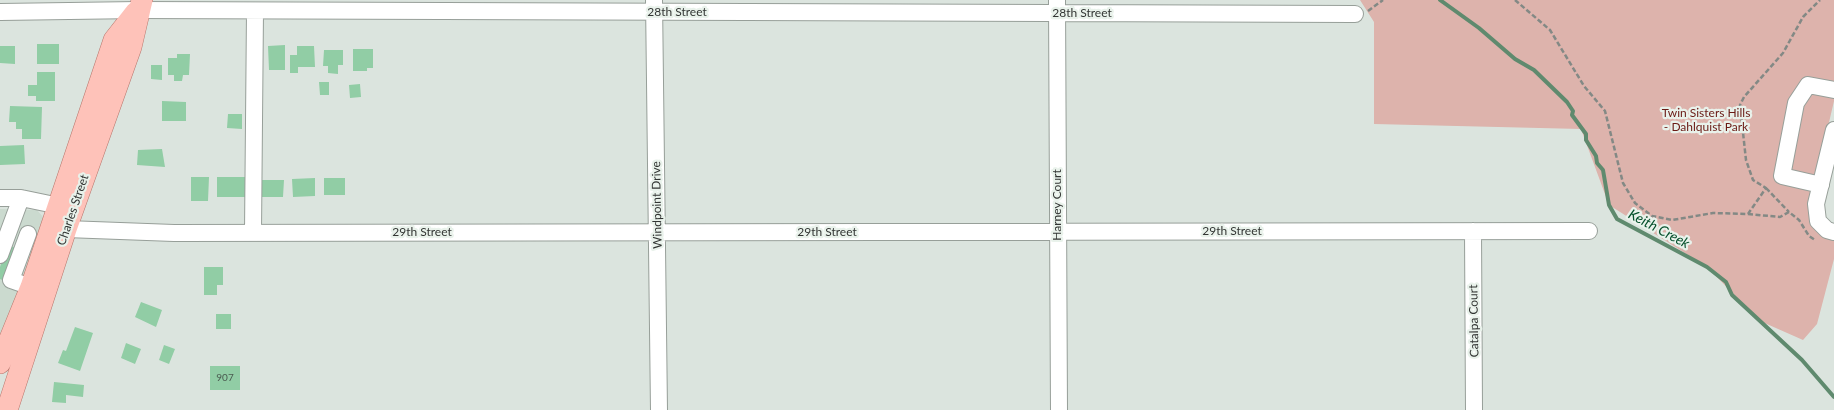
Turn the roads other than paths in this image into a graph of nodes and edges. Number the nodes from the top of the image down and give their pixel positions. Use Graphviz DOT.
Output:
graph roads {
  1 [pos="140,5"];
  2 [pos="654,6"];
  3 [pos="1057,6"];
  4 [pos="255,11"];
  5 [pos="0,12"];
  6 [pos="1355,14"];
  7 [pos="1834,90"];
  8 [pos="1834,130"];
  9 [pos="1821,185"];
  10 [pos="0,198"];
  11 [pos="21,198"];
  12 [pos="66,207"];
  13 [pos="66,229"];
  14 [pos="4,231"];
  15 [pos="1057,231"];
  16 [pos="1473,231"];
  17 [pos="1588,231"];
  18 [pos="253,232"];
  19 [pos="658,232"];
  20 [pos="1834,232"];
  21 [pos="37,237"];
  22 [pos="0,255"];
  23 [pos="14,285"];
  24 [pos="0,363"];
  25 [pos="7,410"];
  26 [pos="659,410"];
  27 [pos="1059,410"];
  28 [pos="1474,410"];
  1 -- 4 [label="street, 28th Street"];
  1 -- 5 [label="street, 28th Street"];
  1 -- 12 [label="main road, Charles Street"];
  2 -- 3 [label="street, 28th Street"];
  2 -- 4 [label="street, 28th Street"];
  2 -- 19 [label="street, Windpoint Drive"];
  3 -- 6 [label="street, 28th Street"];
  3 -- 15 [label="street, Harney Court"];
  4 -- 18 [label="street"];
  7 -- 9 [label="street"];
  8 -- 9 [label="street"];
  9 -- 20 [label="street"];
  10 -- 11 [label="street"];
  11 -- 12 [label="street"];
  11 -- 14 [label="street"];
  12 -- 13 [label="main road, Charles Street"];
  12 -- 21 [label="main road, Charles Street"];
  13 -- 18 [label="street, 29th Street"];
  13 -- 25 [label="main road, Charles Street"];
  14 -- 21 [label="street"];
  14 -- 22 [label="street"];
  15 -- 16 [label="street, 29th Street"];
  15 -- 19 [label="street, 29th Street"];
  15 -- 27 [label="street, Harney Court"];
  16 -- 17 [label="street, 29th Street"];
  16 -- 28 [label="street, Catalpa Court"];
  18 -- 19 [label="street, 29th Street"];
  19 -- 26 [label="street, Windpoint Drive"];
  21 -- 23 [label="main road, Charles Street"];
  23 -- 24 [label="main road, Charles Street"];
}
